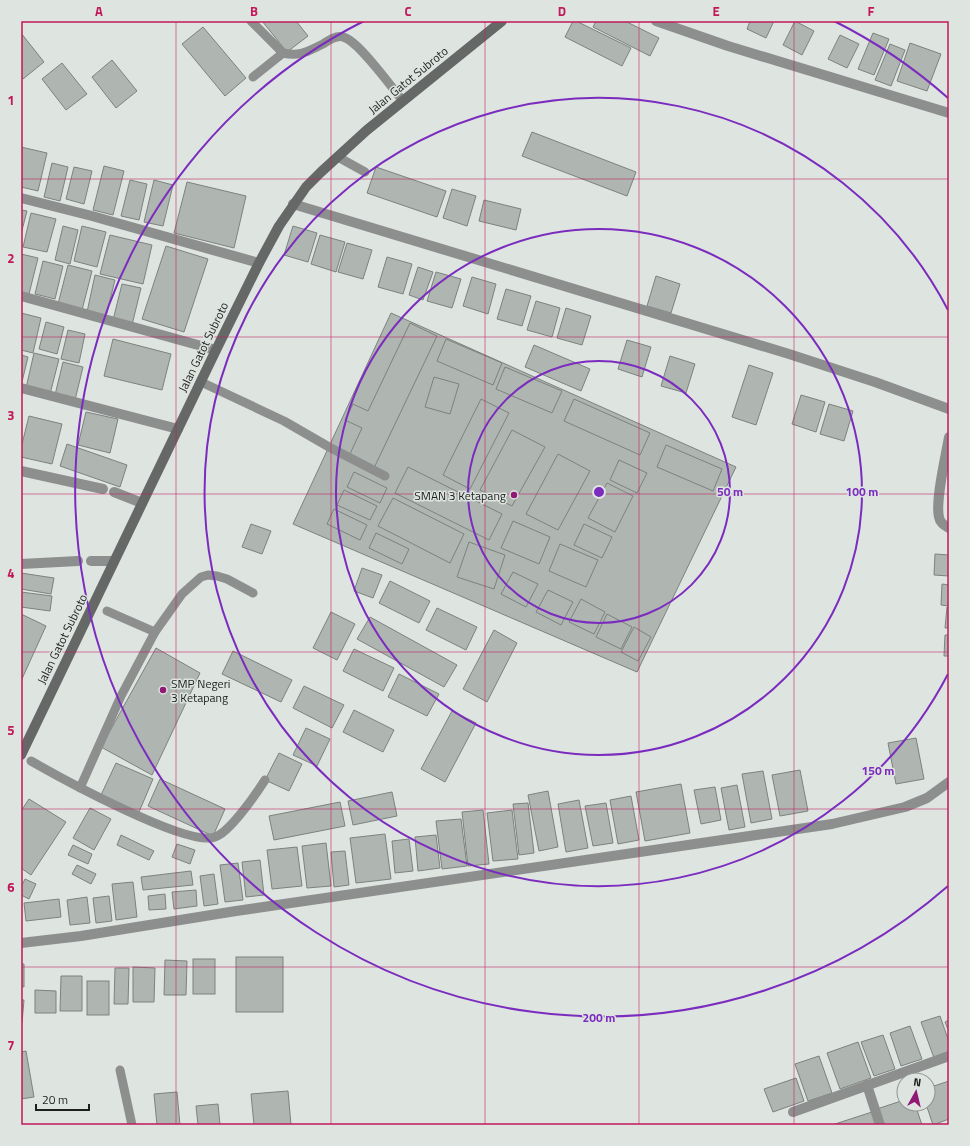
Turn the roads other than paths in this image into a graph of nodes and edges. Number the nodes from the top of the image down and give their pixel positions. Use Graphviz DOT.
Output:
graph roads {
  1 [pos="251,21"];
  2 [pos="502,21"];
  3 [pos="656,21"];
  4 [pos="283,53"];
  5 [pos="253,77"];
  6 [pos="403,101"];
  7 [pos="949,112"];
  8 [pos="338,157"];
  9 [pos="364,172"];
  10 [pos="21,198"];
  11 [pos="294,204"];
  12 [pos="259,263"];
  13 [pos="21,296"];
  14 [pos="216,350"];
  15 [pos="201,382"];
  16 [pos="21,388"];
  17 [pos="949,409"];
  18 [pos="178,429"];
  19 [pos="949,437"];
  20 [pos="21,471"];
  21 [pos="385,476"];
  22 [pos="103,489"];
  23 [pos="114,492"];
  24 [pos="142,503"];
  25 [pos="949,528"];
  26 [pos="114,560"];
  27 [pos="78,561"];
  28 [pos="91,561"];
  29 [pos="21,564"];
  30 [pos="253,593"];
  31 [pos="106,611"];
  32 [pos="155,632"];
  33 [pos="24,757"];
  34 [pos="265,780"];
  35 [pos="949,782"];
  36 [pos="80,788"];
  37 [pos="21,943"];
  38 [pos="949,1056"];
  39 [pos="120,1070"];
  40 [pos="867,1085"];
  41 [pos="793,1112"];
  42 [pos="132,1125"];
  43 [pos="880,1125"];
  1 -- 4 [label="lane"];
  2 -- 6 [label="street, Jalan Gatot Subroto"];
  3 -- 7 [label="street"];
  4 -- 5 [label="lane"];
  4 -- 6 [label="lane"];
  6 -- 8 [label="street, Jalan Gatot Subroto"];
  8 -- 9 [label="lane"];
  8 -- 11 [label="street, Jalan Gatot Subroto"];
  10 -- 12 [label="street"];
  11 -- 12 [label="street, Jalan Gatot Subroto"];
  11 -- 17 [label="street"];
  12 -- 14 [label="street, Jalan Gatot Subroto"];
  13 -- 14 [label="street"];
  14 -- 15 [label="street, Jalan Gatot Subroto"];
  15 -- 18 [label="street, Jalan Gatot Subroto"];
  15 -- 21 [label="lane"];
  16 -- 18 [label="street"];
  18 -- 24 [label="street, Jalan Gatot Subroto"];
  19 -- 25 [label="street"];
  20 -- 22 [label="street"];
  23 -- 24 [label="street"];
  24 -- 26 [label="street, Jalan Gatot Subroto"];
  26 -- 28 [label="street"];
  26 -- 33 [label="street, Jalan Gatot Subroto"];
  27 -- 29 [label="street"];
  30 -- 32 [label="lane"];
  31 -- 32 [label="lane"];
  32 -- 36 [label="lane"];
  33 -- 36 [label="lane"];
  34 -- 36 [label="lane"];
  35 -- 37 [label="street"];
  38 -- 40 [label="street"];
  39 -- 42 [label="lane"];
  40 -- 41 [label="street"];
  40 -- 43 [label="street"];
}
